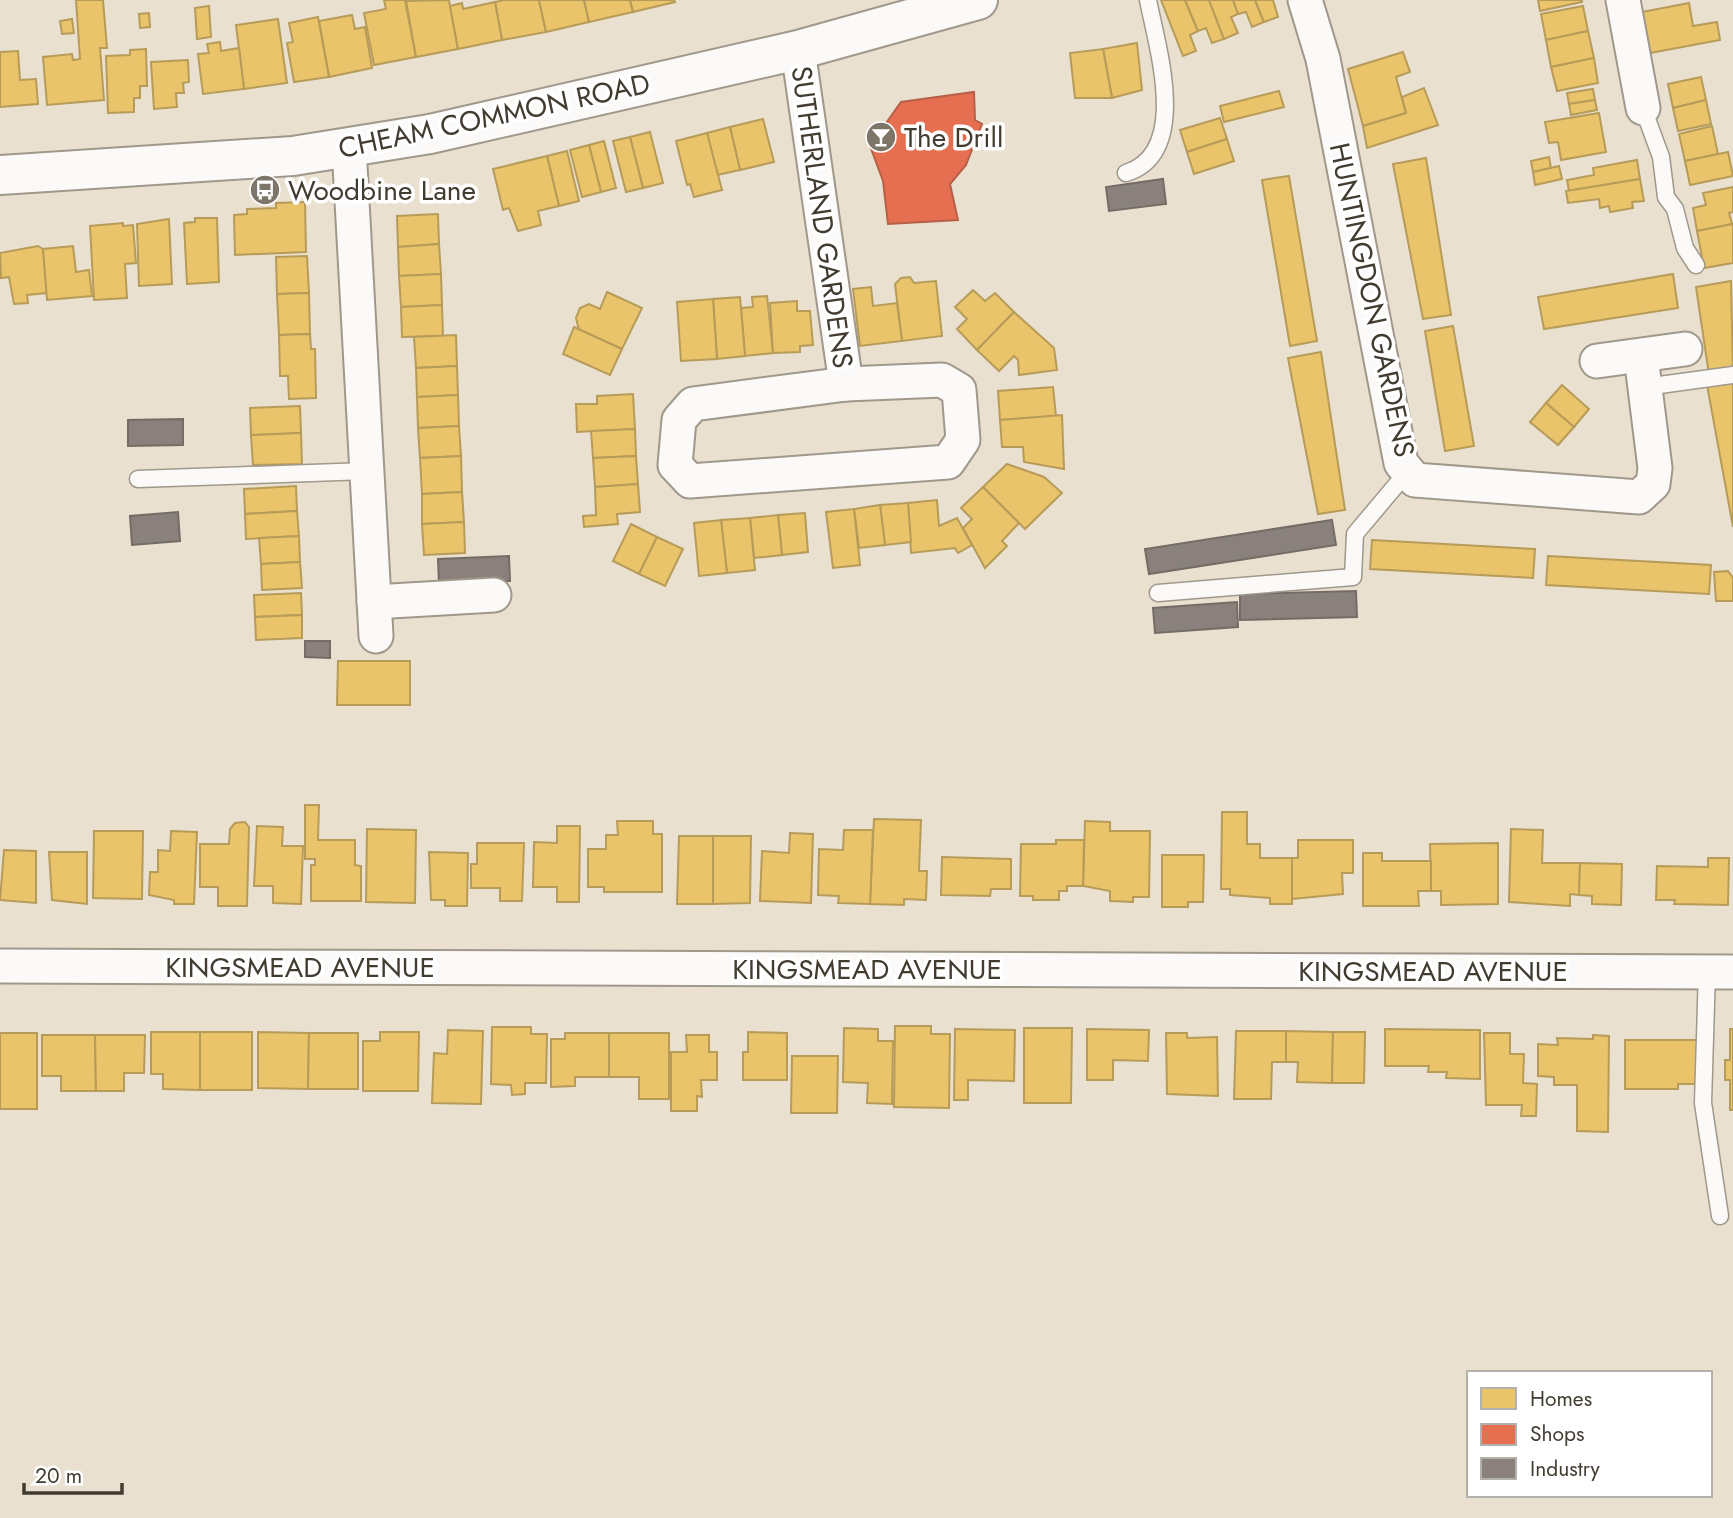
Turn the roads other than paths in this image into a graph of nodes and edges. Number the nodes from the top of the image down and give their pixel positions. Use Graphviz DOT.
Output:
graph roads {
  1 [pos="978,0"];
  2 [pos="1148,0"];
  3 [pos="1305,0"];
  4 [pos="1622,0"];
  5 [pos="798,50"];
  6 [pos="1643,108"];
  7 [pos="349,147"];
  8 [pos="1126,173"];
  9 [pos="0,175"];
  10 [pos="1696,265"];
  11 [pos="1685,349"];
  12 [pos="1597,361"];
  13 [pos="1643,371"];
  14 [pos="1733,375"];
  15 [pos="846,384"];
  16 [pos="367,471"];
  17 [pos="1408,471"];
  18 [pos="138,480"];
  19 [pos="1158,593"];
  20 [pos="494,595"];
  21 [pos="374,602"];
  22 [pos="376,636"];
  23 [pos="0,966"];
  24 [pos="1720,972"];
  25 [pos="1720,1216"];
  1 -- 5 [label="main road, CHEAM COMMON ROAD"];
  2 -- 8 [label="lane"];
  3 -- 17 [label="street, HUNTINGDON GARDENS"];
  4 -- 6 [label="street"];
  5 -- 7 [label="main road, CHEAM COMMON ROAD"];
  5 -- 15 [label="street, SUTHERLAND GARDENS"];
  6 -- 10 [label="lane"];
  7 -- 9 [label="main road, CHEAM COMMON ROAD"];
  7 -- 16 [label="street"];
  11 -- 13 [label="street"];
  12 -- 13 [label="street"];
  13 -- 14 [label="lane"];
  13 -- 17 [label="street, HUNTINGDON GARDENS"];
  15 -- 15 [label="street, SUTHERLAND GARDENS"];
  16 -- 18 [label="lane"];
  16 -- 21 [label="street"];
  17 -- 19 [label="lane"];
  20 -- 21 [label="street"];
  21 -- 22 [label="street"];
  23 -- 24 [label="street, KINGSMEAD AVENUE"];
  24 -- 25 [label="lane"];
}
